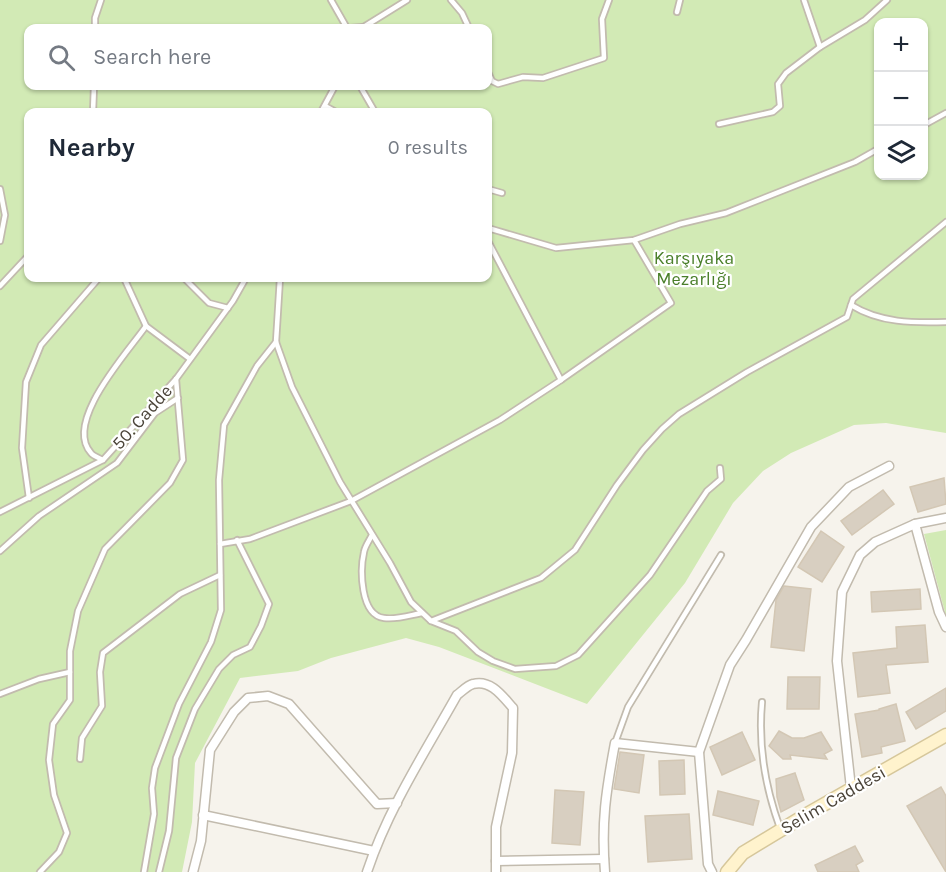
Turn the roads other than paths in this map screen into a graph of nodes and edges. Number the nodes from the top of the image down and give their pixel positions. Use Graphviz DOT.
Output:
graph roads {
  1 [pos="100,0"];
  2 [pos="331,0"];
  3 [pos="407,0"];
  4 [pos="451,0"];
  5 [pos="609,0"];
  6 [pos="681,0"];
  7 [pos="804,0"];
  8 [pos="887,0"];
  9 [pos="677,12"];
  10 [pos="95,24"];
  11 [pos="346,24"];
  12 [pos="369,24"];
  13 [pos="467,24"];
  14 [pos="820,46"];
  15 [pos="492,81"];
  16 [pos="94,90"];
  17 [pos="333,90"];
  18 [pos="362,90"];
  19 [pos="325,106"];
  20 [pos="93,108"];
  21 [pos="329,108"];
  22 [pos="373,108"];
  23 [pos="946,113"];
  24 [pos="928,123"];
  25 [pos="719,124"];
  26 [pos="874,152"];
  27 [pos="0,190"];
  28 [pos="492,190"];
  29 [pos="502,193"];
  30 [pos="946,222"];
  31 [pos="492,229"];
  32 [pos="634,240"];
  33 [pos="0,242"];
  34 [pos="492,249"];
  35 [pos="24,260"];
  36 [pos="96,282"];
  37 [pos="126,282"];
  38 [pos="188,282"];
  39 [pos="244,282"];
  40 [pos="280,282"];
  41 [pos="0,286"];
  42 [pos="851,305"];
  43 [pos="228,308"];
  44 [pos="946,322"];
  45 [pos="146,326"];
  46 [pos="276,342"];
  47 [pos="190,359"];
  48 [pos="176,379"];
  49 [pos="561,380"];
  50 [pos="178,399"];
  51 [pos="103,460"];
  52 [pos="889,466"];
  53 [pos="720,468"];
  54 [pos="29,498"];
  55 [pos="351,501"];
  56 [pos="0,512"];
  57 [pos="946,518"];
  58 [pos="915,524"];
  59 [pos="372,535"];
  60 [pos="237,540"];
  61 [pos="220,544"];
  62 [pos="0,551"];
  63 [pos="721,555"];
  64 [pos="220,575"];
  65 [pos="422,613"];
  66 [pos="431,621"];
  67 [pos="946,627"];
  68 [pos="70,672"];
  69 [pos="0,694"];
  70 [pos="762,702"];
  71 [pos="946,735"];
  72 [pos="615,743"];
  73 [pos="699,752"];
  74 [pos="80,759"];
  75 [pos="852,789"];
  76 [pos="397,803"];
  77 [pos="203,815"];
  78 [pos="781,830"];
  79 [pos="374,850"];
  80 [pos="604,860"];
  81 [pos="496,861"];
  82 [pos="40,872"];
  83 [pos="144,872"];
  84 [pos="159,872"];
  85 [pos="193,872"];
  86 [pos="367,872"];
  87 [pos="496,872"];
  88 [pos="605,872"];
  89 [pos="712,872"];
  90 [pos="727,872"];
  1 -- 10 [label="lane"];
  2 -- 11 [label="lane"];
  3 -- 12 [label="lane"];
  4 -- 13 [label="lane"];
  5 -- 15 [label="lane"];
  6 -- 9 [label="lane"];
  7 -- 14 [label="lane"];
  8 -- 14 [label="lane"];
  14 -- 25 [label="lane"];
  16 -- 20 [label="lane"];
  17 -- 19 [label="lane"];
  18 -- 22 [label="lane"];
  19 -- 21 [label="lane"];
  23 -- 24 [label="lane"];
  26 -- 32 [label="lane"];
  27 -- 33 [label="lane"];
  28 -- 29 [label="lane"];
  30 -- 42 [label="lane"];
  31 -- 32 [label="lane"];
  32 -- 49 [label="lane"];
  34 -- 49 [label="lane"];
  35 -- 41 [label="lane"];
  36 -- 54 [label="lane"];
  37 -- 45 [label="lane"];
  38 -- 43 [label="lane"];
  39 -- 43 [label="lane, 50. Cadde"];
  40 -- 46 [label="lane"];
  42 -- 44 [label="lane"];
  42 -- 66 [label="lane"];
  43 -- 47 [label="lane, 50. Cadde"];
  45 -- 47 [label="lane"];
  45 -- 51 [label="lane"];
  46 -- 55 [label="lane"];
  46 -- 61 [label="lane"];
  47 -- 48 [label="lane, 50. Cadde"];
  48 -- 50 [label="lane"];
  48 -- 51 [label="lane, 50. Cadde"];
  49 -- 55 [label="lane"];
  50 -- 62 [label="lane"];
  50 -- 68 [label="lane"];
  51 -- 54 [label="lane, 50. Cadde"];
  52 -- 73 [label="street"];
  53 -- 66 [label="lane"];
  54 -- 56 [label="lane, 50. Cadde"];
  55 -- 59 [label="lane"];
  55 -- 60 [label="lane"];
  57 -- 58 [label="street"];
  58 -- 67 [label="street"];
  58 -- 75 [label="street"];
  59 -- 65 [label="lane"];
  59 -- 65 [label="lane"];
  60 -- 61 [label="lane"];
  60 -- 84 [label="lane"];
  61 -- 64 [label="lane"];
  63 -- 72 [label="lane"];
  64 -- 74 [label="lane"];
  64 -- 83 [label="lane"];
  65 -- 66 [label="lane"];
  68 -- 69 [label="lane"];
  68 -- 82 [label="lane"];
  70 -- 78 [label="lane"];
  71 -- 75 [label="main road, Selim Caddesi"];
  72 -- 73 [label="street"];
  72 -- 80 [label="street"];
  73 -- 89 [label="street"];
  75 -- 78 [label="main road, Selim Caddesi"];
  76 -- 77 [label="street"];
  76 -- 79 [label="street"];
  76 -- 81 [label="street"];
  77 -- 79 [label="street"];
  77 -- 85 [label="street"];
  78 -- 90 [label="main road, Selim Caddesi"];
  79 -- 86 [label="street"];
  80 -- 81 [label="street"];
  80 -- 88 [label="street"];
  81 -- 87 [label="street"];
}
